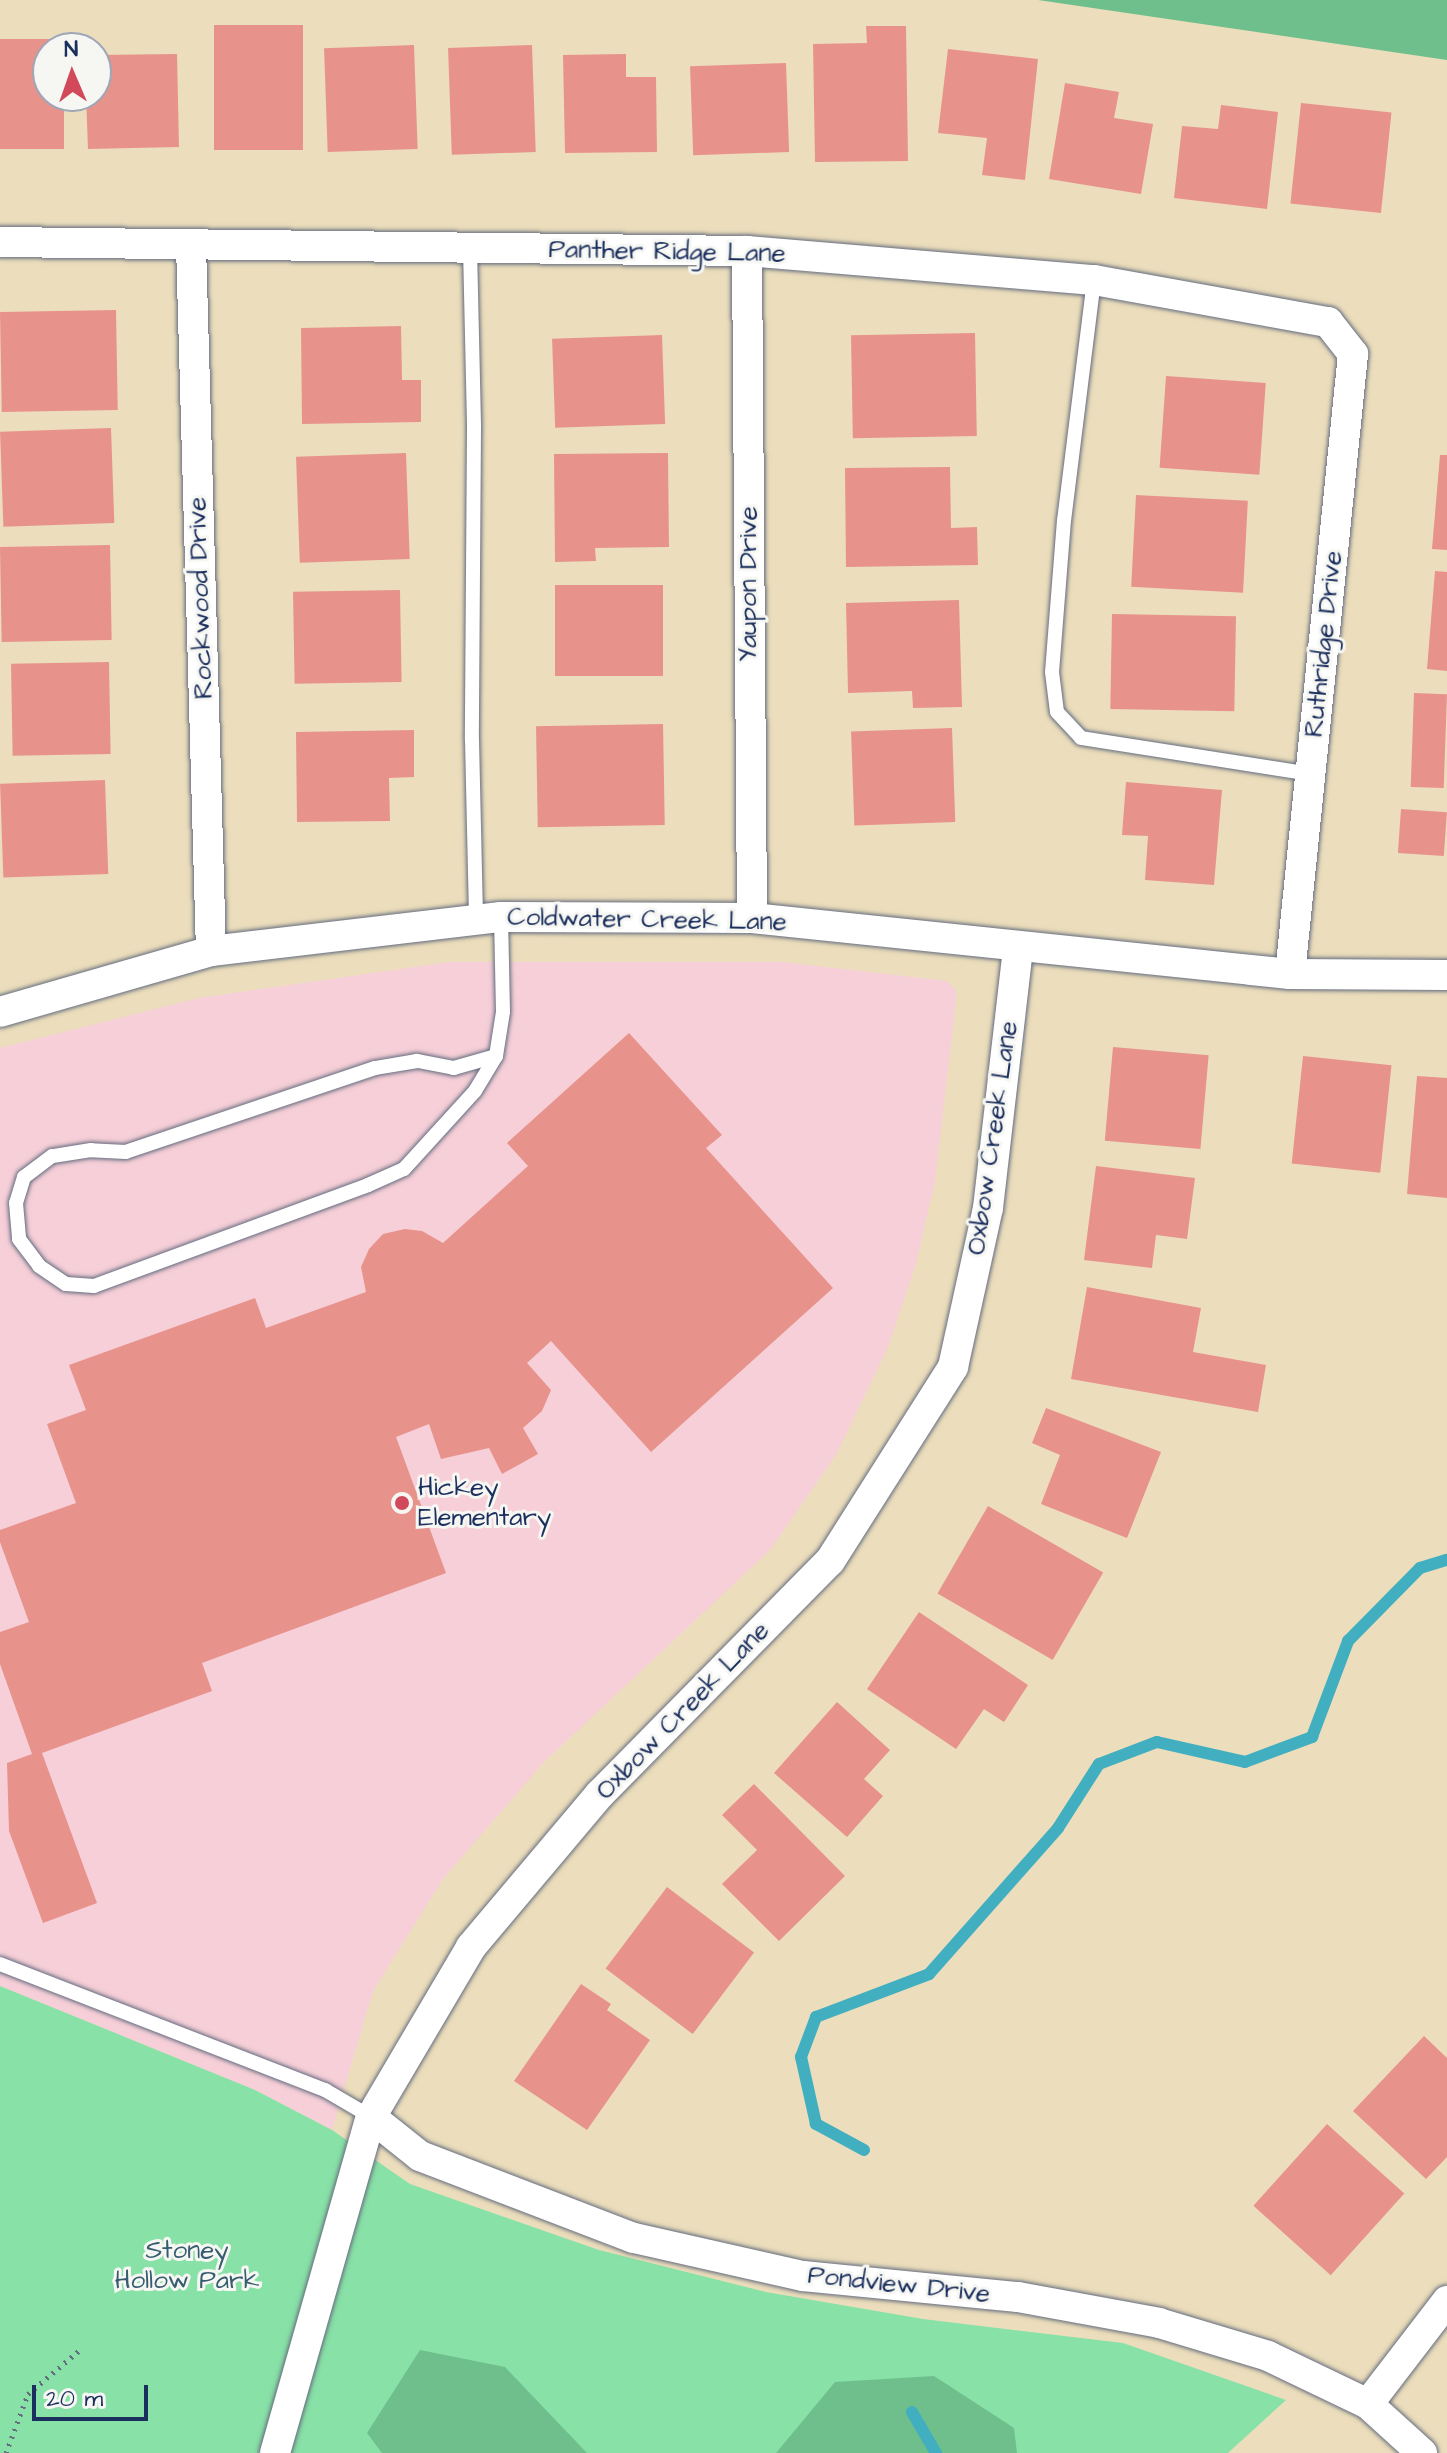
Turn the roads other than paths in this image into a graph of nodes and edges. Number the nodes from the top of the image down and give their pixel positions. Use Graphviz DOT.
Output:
graph roads {
  1 [pos="0,242"];
  2 [pos="191,245"];
  3 [pos="470,248"];
  4 [pos="747,251"];
  5 [pos="1094,280"];
  6 [pos="1328,322"];
  7 [pos="1310,774"];
  8 [pos="489,918"];
  9 [pos="752,918"];
  10 [pos="1018,947"];
  11 [pos="211,951"];
  12 [pos="1290,974"];
  13 [pos="1447,975"];
  14 [pos="0,1012"];
  15 [pos="496,1056"];
  16 [pos="0,1964"];
  17 [pos="371,2117"];
  18 [pos="1447,2301"];
  19 [pos="1368,2404"];
  20 [pos="275,2453"];
  21 [pos="1422,2453"];
  1 -- 2 [label="street, Panther Ridge Lane"];
  2 -- 3 [label="street, Panther Ridge Lane"];
  2 -- 11 [label="street, Rockwood Drive"];
  3 -- 4 [label="street, Panther Ridge Lane"];
  3 -- 8 [label="lane"];
  4 -- 5 [label="street, Panther Ridge Lane"];
  4 -- 9 [label="street, Yaupon Drive"];
  5 -- 6 [label="street, Panther Ridge Lane"];
  5 -- 7 [label="lane"];
  6 -- 7 [label="street, Ruthridge Drive"];
  7 -- 12 [label="street, Ruthridge Drive"];
  8 -- 9 [label="street, Coldwater Creek Lane"];
  8 -- 11 [label="street, Coldwater Creek Lane"];
  8 -- 15 [label="lane"];
  9 -- 10 [label="street, Coldwater Creek Lane"];
  10 -- 12 [label="street, Coldwater Creek Lane"];
  10 -- 17 [label="street, Oxbow Creek Lane"];
  11 -- 14 [label="street, Coldwater Creek Lane"];
  12 -- 13 [label="street, Coldwater Creek Lane"];
  15 -- 15 [label="lane"];
  16 -- 17 [label="lane"];
  17 -- 19 [label="street, Pondview Drive"];
  17 -- 20 [label="street, Oxbow Creek Lane"];
  18 -- 19 [label="street"];
  19 -- 21 [label="street, Pondview Drive"];
}
